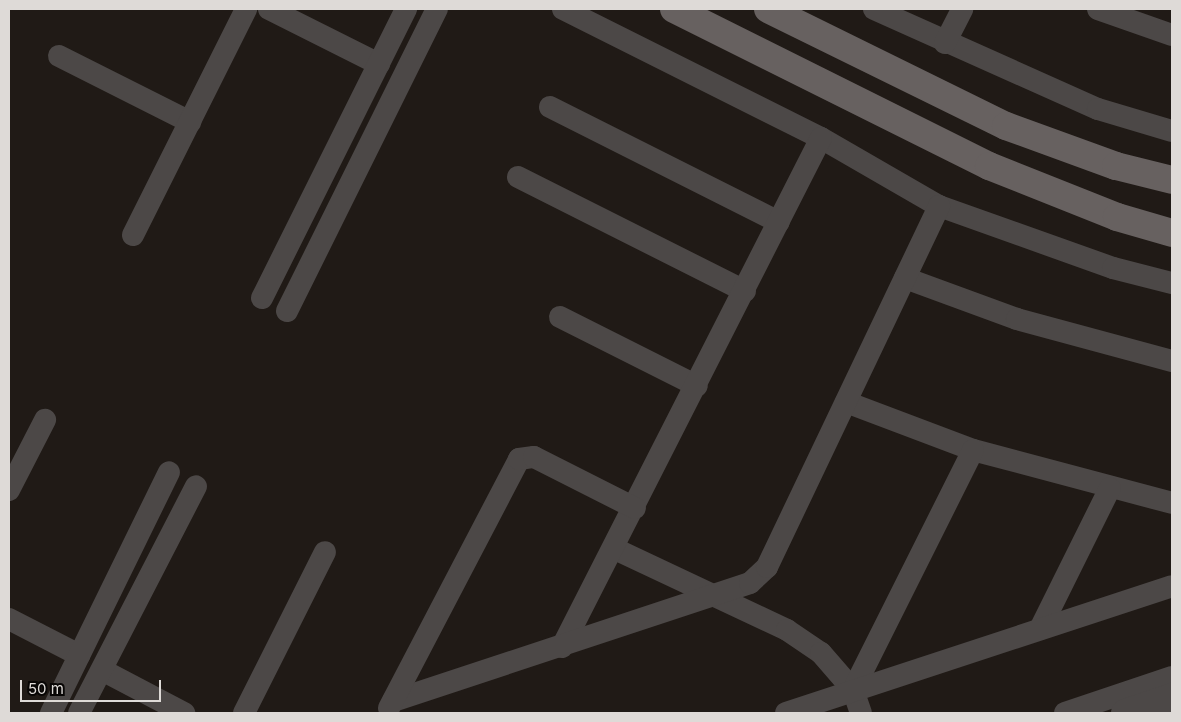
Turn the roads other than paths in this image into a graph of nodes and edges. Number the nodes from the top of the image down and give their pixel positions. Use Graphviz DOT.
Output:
graph roads {
  1 [pos="246,9"];
  2 [pos="269,9"];
  3 [pos="406,9"];
  4 [pos="437,9"];
  5 [pos="563,9"];
  6 [pos="674,9"];
  7 [pos="768,9"];
  8 [pos="874,9"];
  9 [pos="962,9"];
  10 [pos="1098,9"];
  11 [pos="1172,35"];
  12 [pos="945,43"];
  13 [pos="59,56"];
  14 [pos="379,64"];
  15 [pos="550,107"];
  16 [pos="190,122"];
  17 [pos="1172,131"];
  18 [pos="821,138"];
  19 [pos="518,177"];
  20 [pos="1172,180"];
  21 [pos="939,206"];
  22 [pos="779,222"];
  23 [pos="1172,232"];
  24 [pos="133,235"];
  25 [pos="905,278"];
  26 [pos="1172,283"];
  27 [pos="745,290"];
  28 [pos="262,298"];
  29 [pos="287,311"];
  30 [pos="560,317"];
  31 [pos="1172,361"];
  32 [pos="697,386"];
  33 [pos="846,402"];
  34 [pos="45,420"];
  35 [pos="973,450"];
  36 [pos="169,472"];
  37 [pos="196,486"];
  38 [pos="1110,488"];
  39 [pos="9,490"];
  40 [pos="1172,503"];
  41 [pos="635,508"];
  42 [pos="615,549"];
  43 [pos="325,552"];
  44 [pos="1172,586"];
  45 [pos="717,597"];
  46 [pos="9,618"];
  47 [pos="1040,629"];
  48 [pos="562,647"];
  49 [pos="79,655"];
  50 [pos="102,670"];
  51 [pos="1172,677"];
  52 [pos="853,690"];
  53 [pos="1172,697"];
  54 [pos="390,707"];
  55 [pos="51,713"];
  56 [pos="79,713"];
  57 [pos="184,713"];
  58 [pos="244,713"];
  59 [pos="786,713"];
  60 [pos="861,713"];
  61 [pos="1064,713"];
  62 [pos="1126,713"];
  1 -- 16 [label="street"];
  2 -- 14 [label="street"];
  3 -- 14 [label="street"];
  4 -- 29 [label="street"];
  5 -- 18 [label="street"];
  6 -- 23 [label="main road"];
  7 -- 20 [label="main road"];
  8 -- 12 [label="street"];
  9 -- 12 [label="street"];
  10 -- 11 [label="street"];
  12 -- 17 [label="street"];
  13 -- 16 [label="street"];
  14 -- 28 [label="street"];
  15 -- 22 [label="street"];
  16 -- 24 [label="street"];
  18 -- 21 [label="street"];
  18 -- 22 [label="street"];
  19 -- 27 [label="street"];
  21 -- 25 [label="street"];
  21 -- 26 [label="street"];
  22 -- 27 [label="street"];
  25 -- 31 [label="street"];
  25 -- 33 [label="street"];
  27 -- 32 [label="street"];
  30 -- 32 [label="street"];
  32 -- 41 [label="street"];
  33 -- 35 [label="street"];
  33 -- 45 [label="street"];
  34 -- 39 [label="street"];
  35 -- 38 [label="street"];
  35 -- 52 [label="street"];
  36 -- 49 [label="street"];
  37 -- 50 [label="street"];
  38 -- 40 [label="street"];
  38 -- 47 [label="street"];
  41 -- 42 [label="street"];
  41 -- 54 [label="street"];
  42 -- 45 [label="street"];
  42 -- 48 [label="street"];
  43 -- 58 [label="street"];
  44 -- 47 [label="street"];
  45 -- 48 [label="street"];
  45 -- 52 [label="street"];
  46 -- 49 [label="street"];
  47 -- 52 [label="street"];
  48 -- 54 [label="street"];
  49 -- 55 [label="street"];
  50 -- 56 [label="street"];
  50 -- 57 [label="street"];
  51 -- 61 [label="street"];
  52 -- 59 [label="street"];
  52 -- 60 [label="street"];
  53 -- 62 [label="street"];
}
